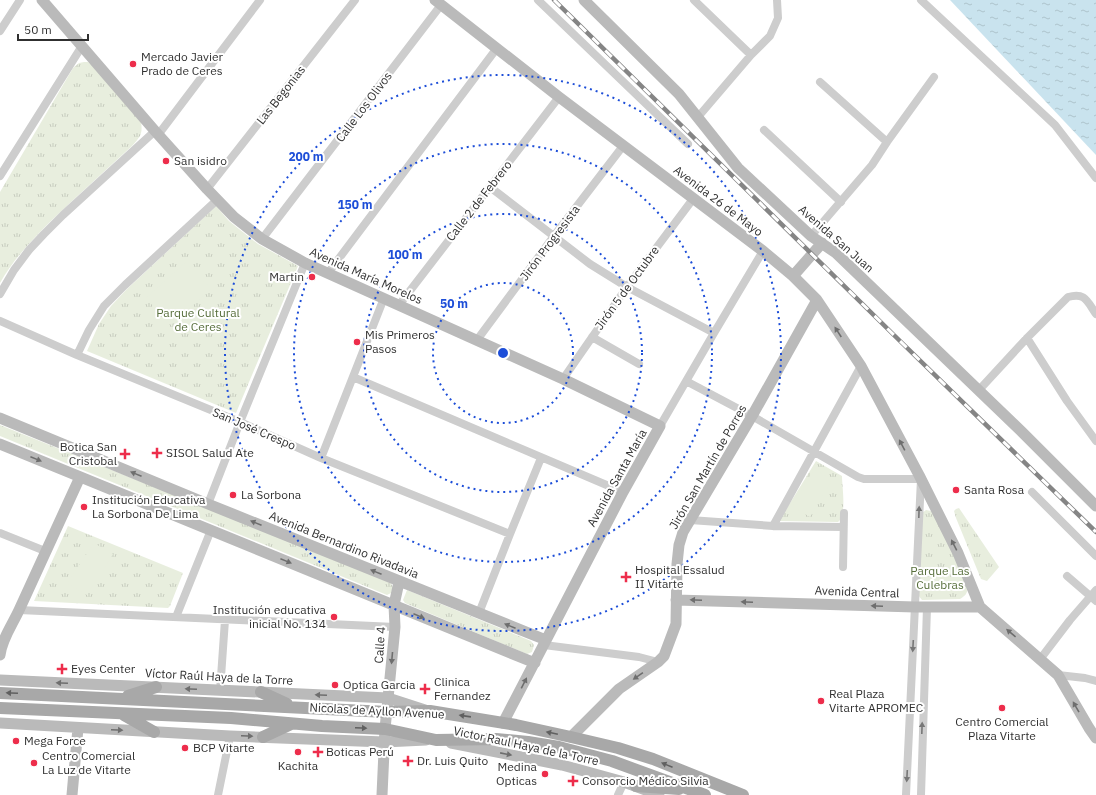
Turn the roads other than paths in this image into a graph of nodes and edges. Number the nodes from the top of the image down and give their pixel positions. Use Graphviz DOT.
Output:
graph roads {
  1 [pos="20,0"];
  2 [pos="260,0"];
  3 [pos="356,0"];
  4 [pos="538,0"];
  5 [pos="584,0"];
  6 [pos="694,0"];
  7 [pos="777,0"];
  8 [pos="921,0"];
  9 [pos="48,2"];
  10 [pos="438,6"];
  11 [pos="0,31"];
  12 [pos="82,46"];
  13 [pos="497,48"];
  14 [pos="751,55"];
  15 [pos="934,77"];
  16 [pos="820,82"];
  17 [pos="559,98"];
  18 [pos="698,117"];
  19 [pos="764,130"];
  20 [pos="156,133"];
  21 [pos="887,142"];
  22 [pos="688,144"];
  23 [pos="623,146"];
  24 [pos="0,176"];
  25 [pos="1096,178"];
  26 [pos="490,187"];
  27 [pos="207,189"];
  28 [pos="693,199"];
  29 [pos="217,200"];
  30 [pos="840,202"];
  31 [pos="554,236"];
  32 [pos="811,236"];
  33 [pos="262,239"];
  34 [pos="822,243"];
  35 [pos="763,251"];
  36 [pos="305,263"];
  37 [pos="328,273"];
  38 [pos="793,276"];
  39 [pos="627,287"];
  40 [pos="0,294"];
  41 [pos="384,298"];
  42 [pos="817,300"];
  43 [pos="399,305"];
  44 [pos="1096,314"];
  45 [pos="0,320"];
  46 [pos="714,333"];
  47 [pos="592,337"];
  48 [pos="1027,338"];
  49 [pos="477,340"];
  50 [pos="77,355"];
  51 [pos="639,364"];
  52 [pos="861,366"];
  53 [pos="353,377"];
  54 [pos="563,379"];
  55 [pos="686,381"];
  56 [pos="979,390"];
  57 [pos="752,416"];
  58 [pos="0,418"];
  59 [pos="240,422"];
  60 [pos="660,426"];
  61 [pos="1096,441"];
  62 [pos="0,444"];
  63 [pos="814,451"];
  64 [pos="321,458"];
  65 [pos="541,458"];
  66 [pos="80,478"];
  67 [pos="921,479"];
  68 [pos="623,492"];
  69 [pos="1032,492"];
  70 [pos="208,504"];
  71 [pos="1096,506"];
  72 [pos="844,513"];
  73 [pos="690,520"];
  74 [pos="773,526"];
  75 [pos="843,527"];
  76 [pos="210,530"];
  77 [pos="0,534"];
  78 [pos="510,534"];
  79 [pos="45,551"];
  80 [pos="1096,556"];
  81 [pos="843,567"];
  82 [pos="1067,576"];
  83 [pos="399,582"];
  84 [pos="1094,596"];
  85 [pos="676,600"];
  86 [pos="394,605"];
  87 [pos="916,607"];
  88 [pos="927,607"];
  89 [pos="980,607"];
  90 [pos="19,610"];
  91 [pos="479,613"];
  92 [pos="176,618"];
  93 [pos="225,620"];
  94 [pos="395,627"];
  95 [pos="545,642"];
  96 [pos="0,655"];
  97 [pos="1040,658"];
  98 [pos="658,662"];
  99 [pos="535,663"];
  100 [pos="1058,675"];
  101 [pos="1073,676"];
  102 [pos="0,680"];
  103 [pos="1096,681"];
  104 [pos="156,688"];
  105 [pos="1066,688"];
  106 [pos="220,691"];
  107 [pos="260,692"];
  108 [pos="0,693"];
  109 [pos="388,698"];
  110 [pos="121,699"];
  111 [pos="294,707"];
  112 [pos="0,708"];
  113 [pos="430,711"];
  114 [pos="387,712"];
  115 [pos="121,714"];
  116 [pos="0,723"];
  117 [pos="294,723"];
  118 [pos="503,723"];
  119 [pos="78,728"];
  120 [pos="385,729"];
  121 [pos="154,732"];
  122 [pos="230,736"];
  123 [pos="263,737"];
  124 [pos="571,737"];
  125 [pos="1096,738"];
  126 [pos="436,740"];
  127 [pos="384,742"];
  128 [pos="624,782"];
  129 [pos="636,786"];
  130 [pos="692,790"];
  131 [pos="72,795"];
  132 [pos="218,795"];
  133 [pos="382,795"];
  134 [pos="618,795"];
  135 [pos="659,795"];
  136 [pos="705,795"];
  137 [pos="743,795"];
  138 [pos="906,795"];
  139 [pos="921,795"];
  1 -- 11 [label="street"];
  2 -- 20 [label="street"];
  3 -- 27 [label="street, Las Begonias"];
  4 -- 22 [label="street"];
  5 -- 18 [label="street, Avenida San Juan"];
  6 -- 14 [label="street"];
  7 -- 14 [label="street"];
  8 -- 25 [label="street"];
  9 -- 12 [label="street, Avenida María Morelos"];
  10 -- 13 [label="street, Avenida 26 de Mayo"];
  10 -- 33 [label="street, Calle Los Olivos"];
  12 -- 20 [label="street, Avenida María Morelos"];
  12 -- 24 [label="street"];
  13 -- 17 [label="street, Avenida 26 de Mayo"];
  13 -- 37 [label="street"];
  14 -- 18 [label="street"];
  15 -- 21 [label="street"];
  16 -- 21 [label="street"];
  17 -- 23 [label="street, Avenida 26 de Mayo"];
  17 -- 26 [label="street, Calle 2 de Febrero"];
  18 -- 32 [label="street, Avenida San Juan"];
  19 -- 30 [label="street"];
  20 -- 27 [label="street, Avenida María Morelos"];
  20 -- 40 [label="street"];
  21 -- 30 [label="street"];
  23 -- 28 [label="street, Avenida 26 de Mayo"];
  23 -- 31 [label="street, Jirón Progresista"];
  26 -- 31 [label="street"];
  26 -- 43 [label="street, Calle 2 de Febrero"];
  27 -- 29 [label="street, Avenida María Morelos"];
  28 -- 35 [label="street, Avenida 26 de Mayo"];
  28 -- 39 [label="street, Jirón 5 de Octubre"];
  29 -- 33 [label="street, Avenida María Morelos"];
  29 -- 50 [label="street"];
  30 -- 32 [label="street"];
  31 -- 39 [label="street"];
  31 -- 49 [label="street, Jirón Progresista"];
  32 -- 34 [label="street, Avenida San Juan"];
  33 -- 36 [label="street, Avenida María Morelos"];
  34 -- 38 [label="street"];
  34 -- 56 [label="street, Avenida San Juan"];
  35 -- 38 [label="street, Avenida 26 de Mayo"];
  35 -- 46 [label="street, Avenida Santa María"];
  36 -- 37 [label="street, Avenida María Morelos"];
  36 -- 59 [label="street"];
  37 -- 41 [label="street, Avenida María Morelos"];
  38 -- 42 [label="street, Avenida 26 de Mayo"];
  39 -- 46 [label="street"];
  39 -- 47 [label="street, Jirón 5 de Octubre"];
  41 -- 43 [label="street, Avenida María Morelos"];
  41 -- 53 [label="street"];
  52 -- 42 [label="street, Avenida 26 de Mayo, one-way"];
  42 -- 57 [label="street, Jirón San Martín de Porres"];
  43 -- 49 [label="street, Avenida María Morelos"];
  44 -- 48 [label="street"];
  45 -- 50 [label="street, San José Crespo"];
  46 -- 55 [label="street, Avenida Santa María"];
  47 -- 51 [label="street"];
  47 -- 54 [label="street, Jirón 5 de Octubre"];
  48 -- 56 [label="street"];
  48 -- 61 [label="street"];
  49 -- 54 [label="street, Avenida María Morelos"];
  50 -- 59 [label="street, San José Crespo"];
  52 -- 63 [label="street"];
  67 -- 52 [label="street, Avenida 26 de Mayo, one-way"];
  53 -- 64 [label="street"];
  53 -- 65 [label="street"];
  54 -- 60 [label="street, Avenida María Morelos"];
  55 -- 57 [label="street"];
  55 -- 60 [label="street, Avenida Santa María"];
  56 -- 71 [label="street, Avenida San Juan"];
  57 -- 63 [label="street"];
  57 -- 73 [label="street, Jirón San Martín de Porres"];
  70 -- 58 [label="street, Avenida Bernardino Rivadavia, one-way"];
  59 -- 64 [label="street, San José Crespo"];
  59 -- 70 [label="street"];
  60 -- 68 [label="street, Avenida Santa María"];
  62 -- 66 [label="street, one-way"];
  63 -- 67 [label="street"];
  63 -- 74 [label="street"];
  64 -- 78 [label="street, San José Crespo"];
  65 -- 68 [label="street"];
  65 -- 78 [label="street"];
  66 -- 76 [label="street"];
  66 -- 79 [label="street"];
  87 -- 67 [label="street, one-way"];
  89 -- 67 [label="street, Avenida 26 de Mayo, one-way"];
  68 -- 95 [label="street, Avenida Santa María"];
  69 -- 80 [label="street"];
  83 -- 70 [label="street, Avenida Bernardino Rivadavia, one-way"];
  72 -- 75 [label="street"];
  73 -- 74 [label="street"];
  73 -- 85 [label="street, Jirón San Martín de Porres"];
  74 -- 75 [label="street"];
  75 -- 81 [label="street"];
  76 -- 86 [label="street, one-way"];
  76 -- 92 [label="street"];
  77 -- 79 [label="street"];
  78 -- 91 [label="street"];
  79 -- 90 [label="street"];
  82 -- 84 [label="street"];
  83 -- 86 [label="street, Calle 4"];
  83 -- 91 [label="street, Avenida Bernardino Rivadavia"];
  84 -- 97 [label="street"];
  87 -- 85 [label="street, Avenida Central, one-way"];
  85 -- 98 [label="street, Jirón San Martín de Porres"];
  86 -- 94 [label="street, Calle 4"];
  86 -- 99 [label="street, one-way"];
  87 -- 88 [label="street, Avenida Central"];
  87 -- 138 [label="street, one-way"];
  88 -- 89 [label="street, Avenida Central"];
  139 -- 88 [label="street, one-way"];
  97 -- 89 [label="street, one-way"];
  90 -- 92 [label="street"];
  90 -- 96 [label="street"];
  95 -- 91 [label="street, Avenida Bernardino Rivadavia, one-way"];
  92 -- 93 [label="street"];
  93 -- 94 [label="street"];
  93 -- 106 [label="street"];
  94 -- 109 [label="street, Calle 4, one-way"];
  95 -- 98 [label="street"];
  95 -- 99 [label="street, Avenida Santa María"];
  97 -- 100 [label="street"];
  98 -- 124 [label="street, Jirón San Martín de Porres, one-way"];
  118 -- 99 [label="street, Avenida Santa María, one-way"];
  100 -- 101 [label="street"];
  100 -- 105 [label="street"];
  101 -- 103 [label="street"];
  101 -- 105 [label="street"];
  104 -- 102 [label="street, Víctor Raúl Haya de la Torre, one-way"];
  106 -- 104 [label="street, Víctor Raúl Haya de la Torre, one-way"];
  104 -- 110 [label="main road"];
  125 -- 105 [label="street, one-way"];
  106 -- 107 [label="street, Víctor Raúl Haya de la Torre"];
  109 -- 107 [label="street, Víctor Raúl Haya de la Torre, one-way"];
  107 -- 111 [label="main road"];
  110 -- 108 [label="main road, Nicolas de Ayllon Avenue, one-way"];
  109 -- 113 [label="street"];
  109 -- 114 [label="street, Calle 4"];
  110 -- 111 [label="main road, Nicolas de Ayllon Avenue"];
  111 -- 114 [label="main road, Nicolas de Ayllon Avenue"];
  112 -- 115 [label="main road, Nicolas de Ayllon Avenue"];
  113 -- 114 [label="main road, Nicolas de Ayllon Avenue"];
  118 -- 113 [label="main road, Nicolas de Ayllon Avenue, one-way"];
  114 -- 120 [label="street, Calle 4"];
  115 -- 117 [label="main road, Nicolas de Ayllon Avenue"];
  115 -- 121 [label="main road"];
  116 -- 119 [label="street"];
  117 -- 120 [label="main road, Nicolas de Ayllon Avenue, one-way"];
  117 -- 123 [label="main road"];
  124 -- 118 [label="main road, Nicolas de Ayllon Avenue, one-way"];
  119 -- 121 [label="street, one-way"];
  119 -- 131 [label="street"];
  120 -- 126 [label="main road, Nicolas de Ayllon Avenue"];
  120 -- 127 [label="street, Calle 4"];
  121 -- 122 [label="street"];
  122 -- 123 [label="street, one-way"];
  122 -- 132 [label="street"];
  123 -- 127 [label="street"];
  137 -- 124 [label="main road, Nicolas de Ayllon Avenue, one-way"];
  126 -- 127 [label="street, Victor Raul Haya de la Torre"];
  126 -- 128 [label="street, Victor Raul Haya de la Torre, one-way"];
  126 -- 130 [label="main road, Nicolas de Ayllon Avenue"];
  127 -- 133 [label="street, Calle 4"];
  128 -- 129 [label="street, Victor Raul Haya de la Torre"];
  128 -- 134 [label="street"];
  129 -- 130 [label="main road"];
  129 -- 135 [label="street, Victor Raul Haya de la Torre"];
  130 -- 136 [label="main road, Nicolas de Ayllon Avenue"];
}
